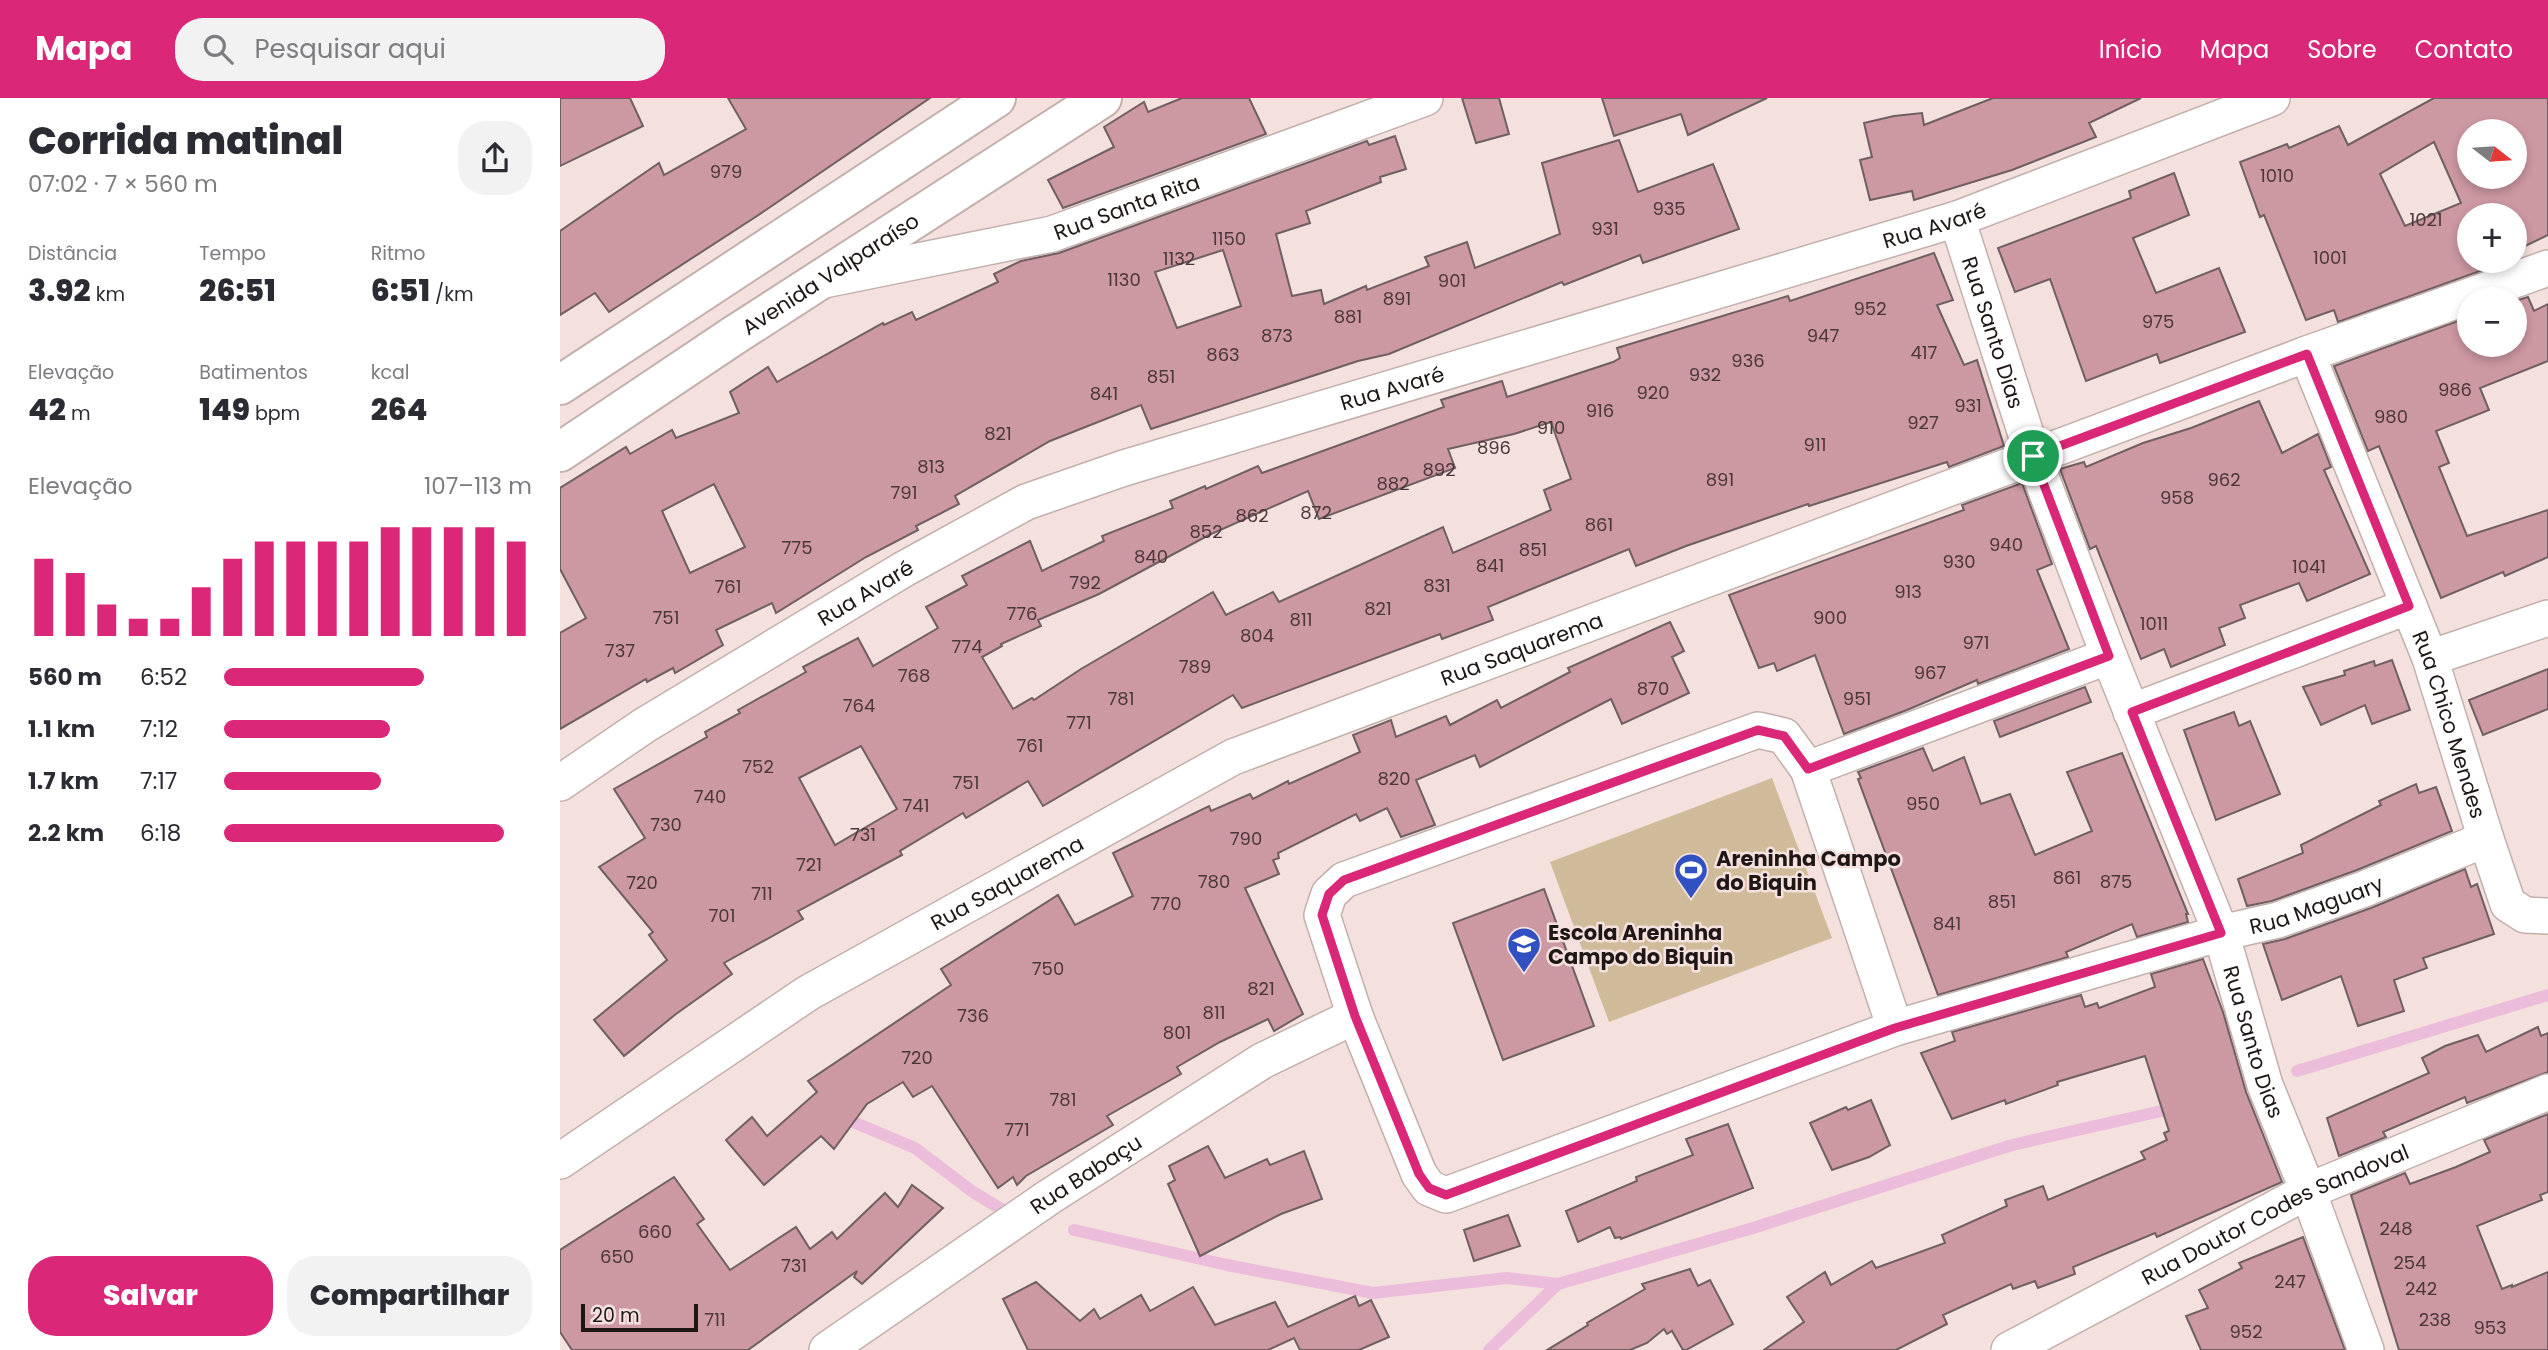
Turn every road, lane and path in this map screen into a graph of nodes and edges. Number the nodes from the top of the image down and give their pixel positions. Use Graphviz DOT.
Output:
graph roads {
  1 [pos="996,98"];
  2 [pos="1102,98"];
  3 [pos="1425,98"];
  4 [pos="2272,98"];
  5 [pos="1957,219"];
  6 [pos="2548,268"];
  7 [pos="817,281"];
  8 [pos="2307,354"];
  9 [pos="560,385"];
  10 [pos="560,452"];
  11 [pos="2033,456"];
  12 [pos="2409,606"];
  13 [pos="2548,618"];
  14 [pos="2109,656"];
  15 [pos="2430,658"];
  16 [pos="2132,712"];
  17 [pos="1808,769"];
  18 [pos="560,783"];
  19 [pos="2486,839"];
  20 [pos="2548,916"];
  21 [pos="2221,933"];
  22 [pos="1355,1016"];
  23 [pos="1895,1028"];
  24 [pos="2548,1092"];
  25 [pos="560,1161"];
  26 [pos="2308,1191"];
  27 [pos="827,1350"];
  28 [pos="2009,1350"];
  29 [pos="2365,1350"];
  1 -- 9 [label="main road"];
  2 -- 7 [label="main road, Avenida Valparaíso"];
  3 -- 7 [label="street, Rua Santa Rita"];
  4 -- 5 [label="street, Rua Avaré"];
  5 -- 11 [label="street, Rua Santo Dias"];
  5 -- 18 [label="street, Rua Avaré"];
  6 -- 8 [label="street, Rua Saquarema"];
  7 -- 10 [label="main road, Avenida Valparaíso"];
  8 -- 11 [label="street, Rua Saquarema"];
  8 -- 12 [label="street, Rua Chico Mendes"];
  11 -- 14 [label="street, Rua Santo Dias"];
  11 -- 25 [label="street, Rua Saquarema"];
  12 -- 15 [label="street, Rua Chico Mendes"];
  12 -- 16 [label="street"];
  13 -- 15 [label="street"];
  14 -- 16 [label="street, Rua Santo Dias"];
  14 -- 17 [label="street"];
  15 -- 19 [label="street, Rua Chico Mendes"];
  16 -- 21 [label="street, Rua Santo Dias"];
  17 -- 22 [label="street"];
  17 -- 23 [label="street"];
  19 -- 20 [label="street, Rua Chico Mendes"];
  19 -- 21 [label="street, Rua Maguary"];
  21 -- 23 [label="street, Rua Maguary"];
  21 -- 26 [label="street, Rua Santo Dias"];
  22 -- 23 [label="street, Rua Maguary"];
  22 -- 27 [label="street, Rua Babaçu"];
  24 -- 26 [label="street, Rua Doutor Codes Sandoval"];
  26 -- 28 [label="street, Rua Doutor Codes Sandoval"];
  26 -- 29 [label="street, Rua Santo Dias"];
}
